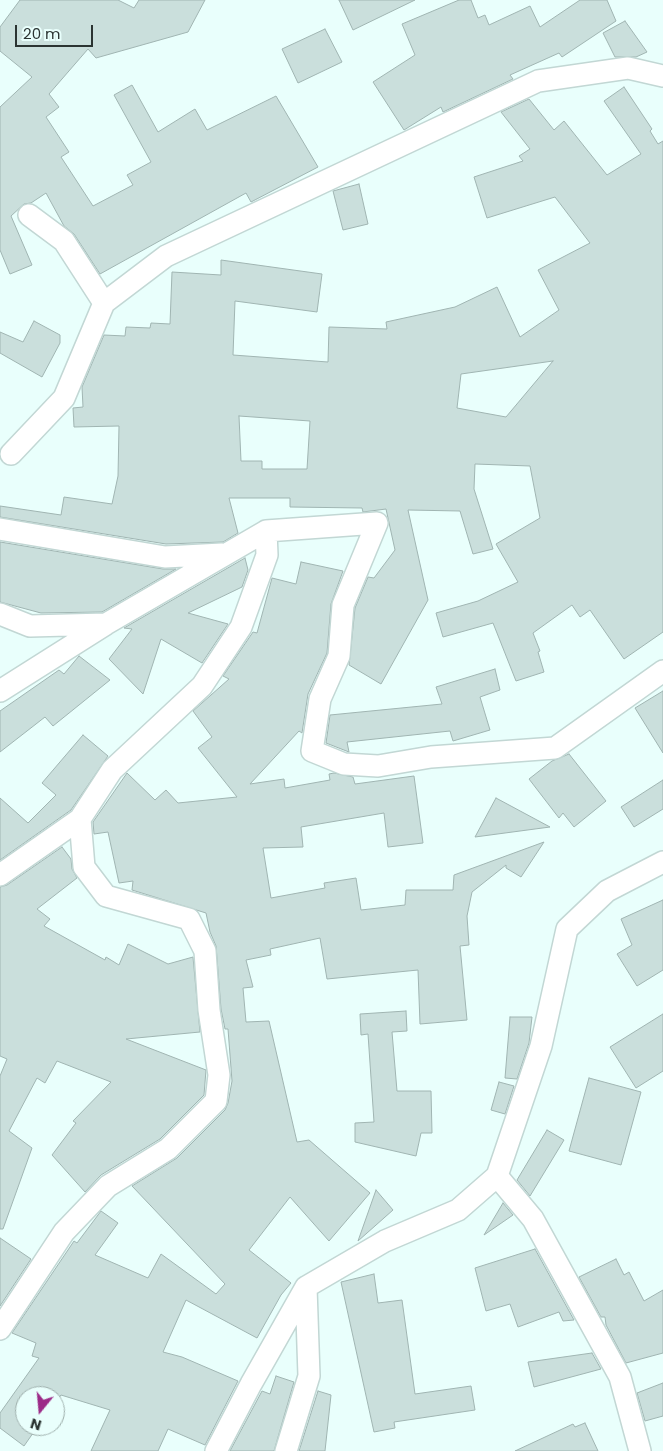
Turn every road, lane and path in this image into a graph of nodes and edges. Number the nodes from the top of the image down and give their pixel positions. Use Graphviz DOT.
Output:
graph roads {
  1 [pos="663,76"];
  2 [pos="29,215"];
  3 [pos="104,303"];
  4 [pos="11,454"];
  5 [pos="0,529"];
  6 [pos="266,531"];
  7 [pos="224,554"];
  8 [pos="0,614"];
  9 [pos="106,624"];
  10 [pos="663,671"];
  11 [pos="0,691"];
  12 [pos="80,819"];
  13 [pos="663,862"];
  14 [pos="0,875"];
  15 [pos="497,1176"];
  16 [pos="306,1287"];
  17 [pos="0,1329"];
  18 [pos="216,1451"];
  19 [pos="286,1451"];
  20 [pos="640,1451"];
  1 -- 3 [label="street"];
  2 -- 3 [label="street"];
  3 -- 4 [label="street"];
  5 -- 7 [label="street"];
  6 -- 7 [label="street"];
  6 -- 10 [label="street"];
  6 -- 12 [label="street"];
  7 -- 9 [label="street"];
  8 -- 9 [label="street"];
  9 -- 11 [label="street"];
  12 -- 14 [label="street"];
  12 -- 17 [label="street"];
  13 -- 15 [label="street"];
  15 -- 16 [label="street"];
  15 -- 20 [label="street"];
  16 -- 18 [label="street"];
  16 -- 19 [label="street"];
}
